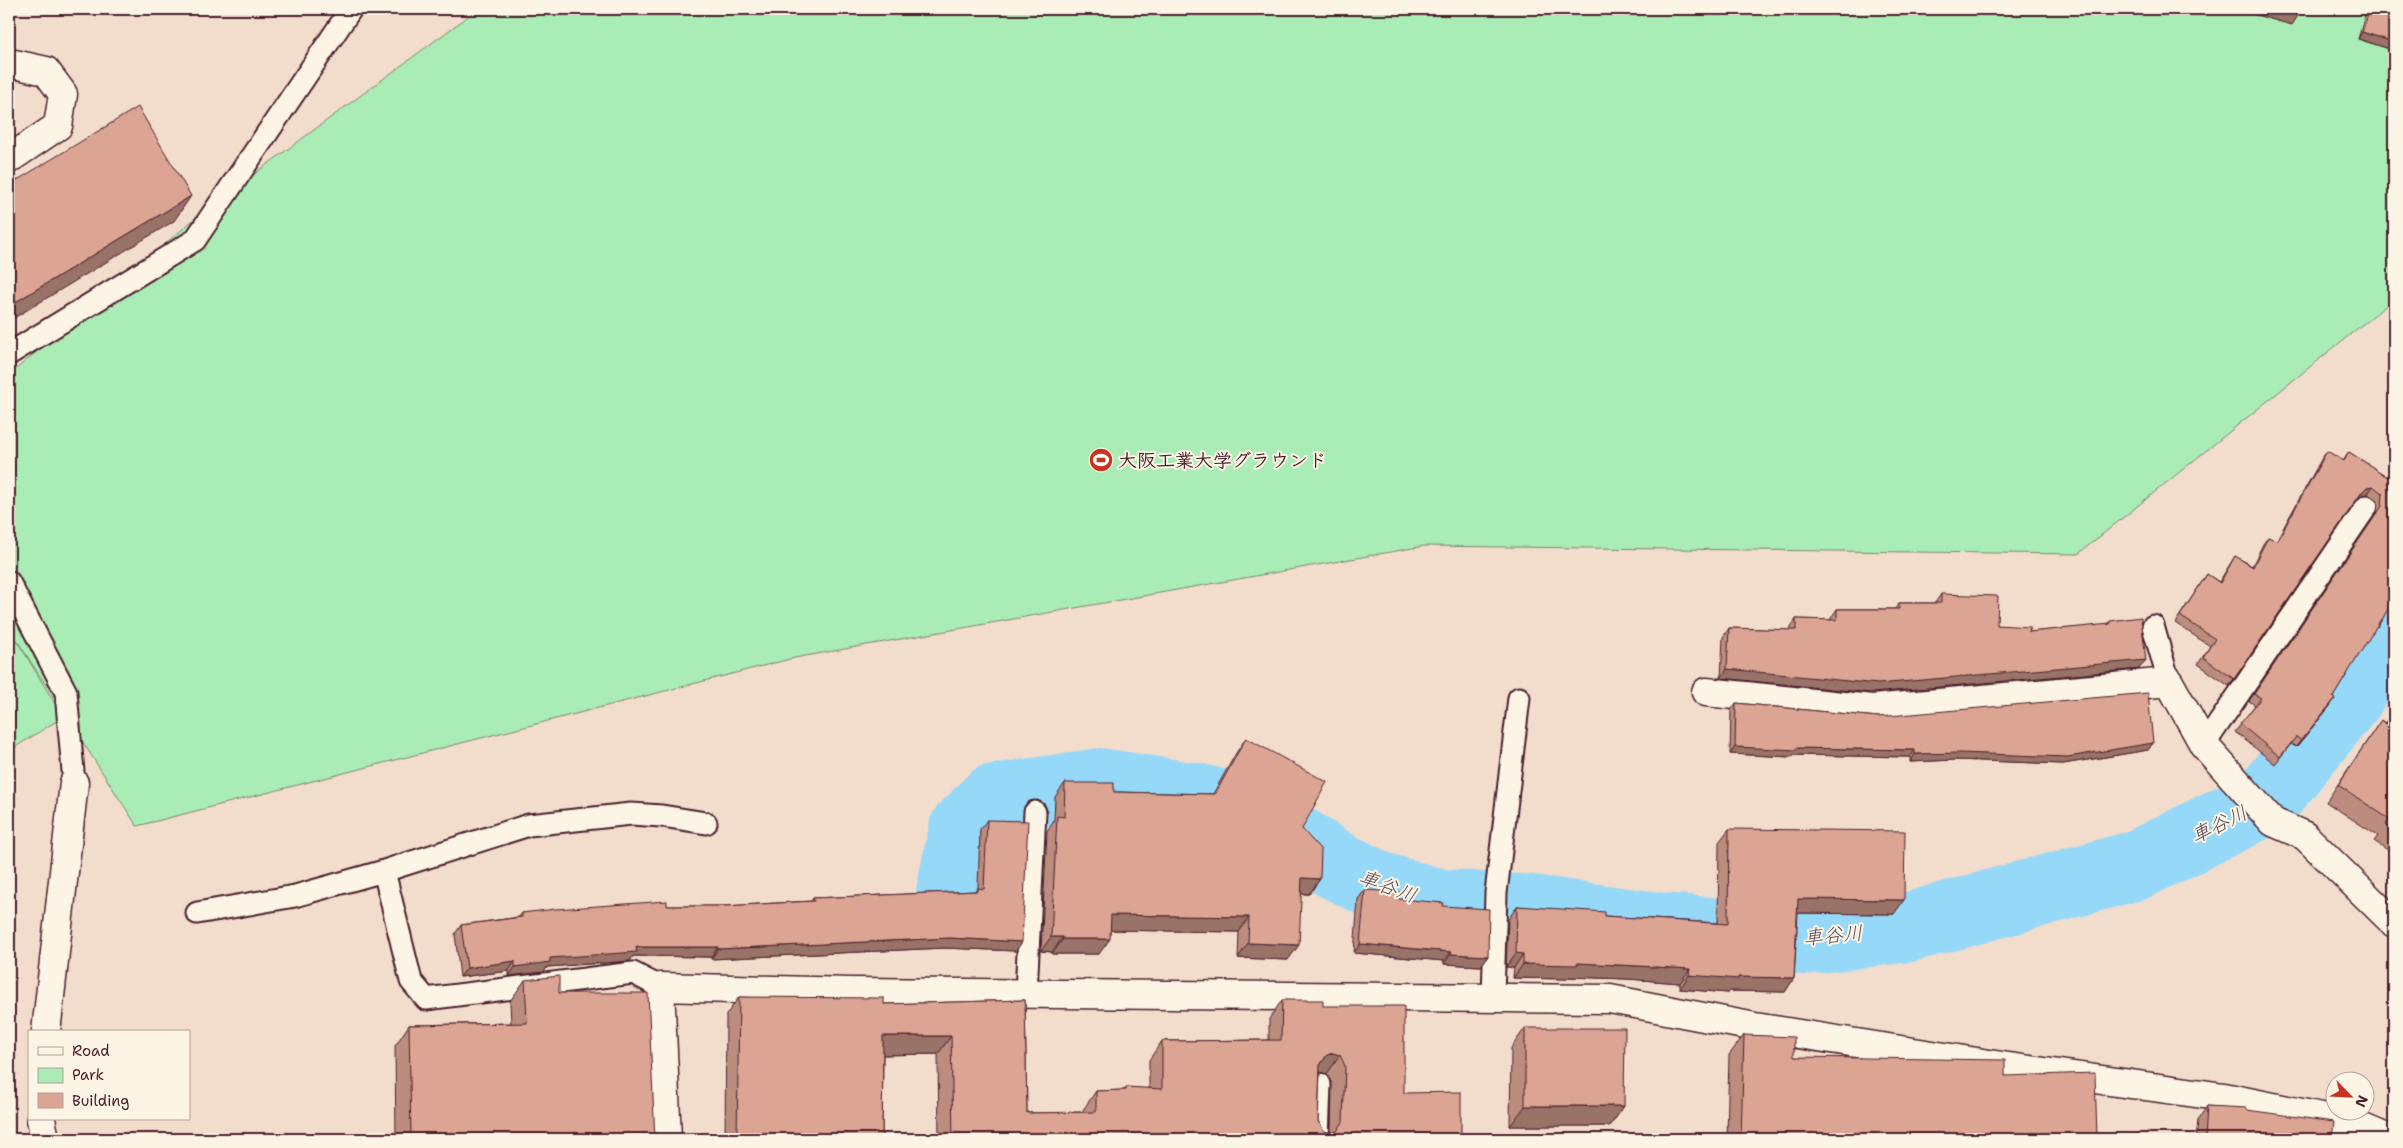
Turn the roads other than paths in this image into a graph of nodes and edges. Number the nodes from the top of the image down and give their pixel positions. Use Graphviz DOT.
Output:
graph roads {
  1 [pos="351,9"];
  2 [pos="9,67"];
  3 [pos="9,159"];
  4 [pos="9,354"];
  5 [pos="2367,506"];
  6 [pos="9,582"];
  7 [pos="2153,626"];
  8 [pos="2169,682"];
  9 [pos="1706,692"];
  10 [pos="1520,698"];
  11 [pos="2204,745"];
  12 [pos="74,783"];
  13 [pos="1035,812"];
  14 [pos="706,824"];
  15 [pos="384,871"];
  16 [pos="197,913"];
  17 [pos="2394,923"];
  18 [pos="660,988"];
  19 [pos="1026,994"];
  20 [pos="1492,998"];
  21 [pos="46,1030"];
  22 [pos="1320,1084"];
  23 [pos="41,1120"];
  24 [pos="45,1139"];
  25 [pos="667,1139"];
  26 [pos="1318,1139"];
  27 [pos="2389,1139"];
  1 -- 4 [label="lane"];
  2 -- 3 [label="street"];
  5 -- 11 [label="lane"];
  6 -- 12 [label="lane"];
  7 -- 8 [label="lane"];
  8 -- 9 [label="street"];
  8 -- 11 [label="street"];
  10 -- 20 [label="lane"];
  11 -- 17 [label="street"];
  12 -- 21 [label="street"];
  13 -- 19 [label="lane"];
  14 -- 15 [label="lane"];
  15 -- 16 [label="lane"];
  15 -- 18 [label="lane"];
  18 -- 19 [label="street"];
  18 -- 25 [label="street"];
  19 -- 20 [label="street"];
  20 -- 27 [label="street"];
  22 -- 26 [label="lane"];
  23 -- 24 [label="street"];
}
